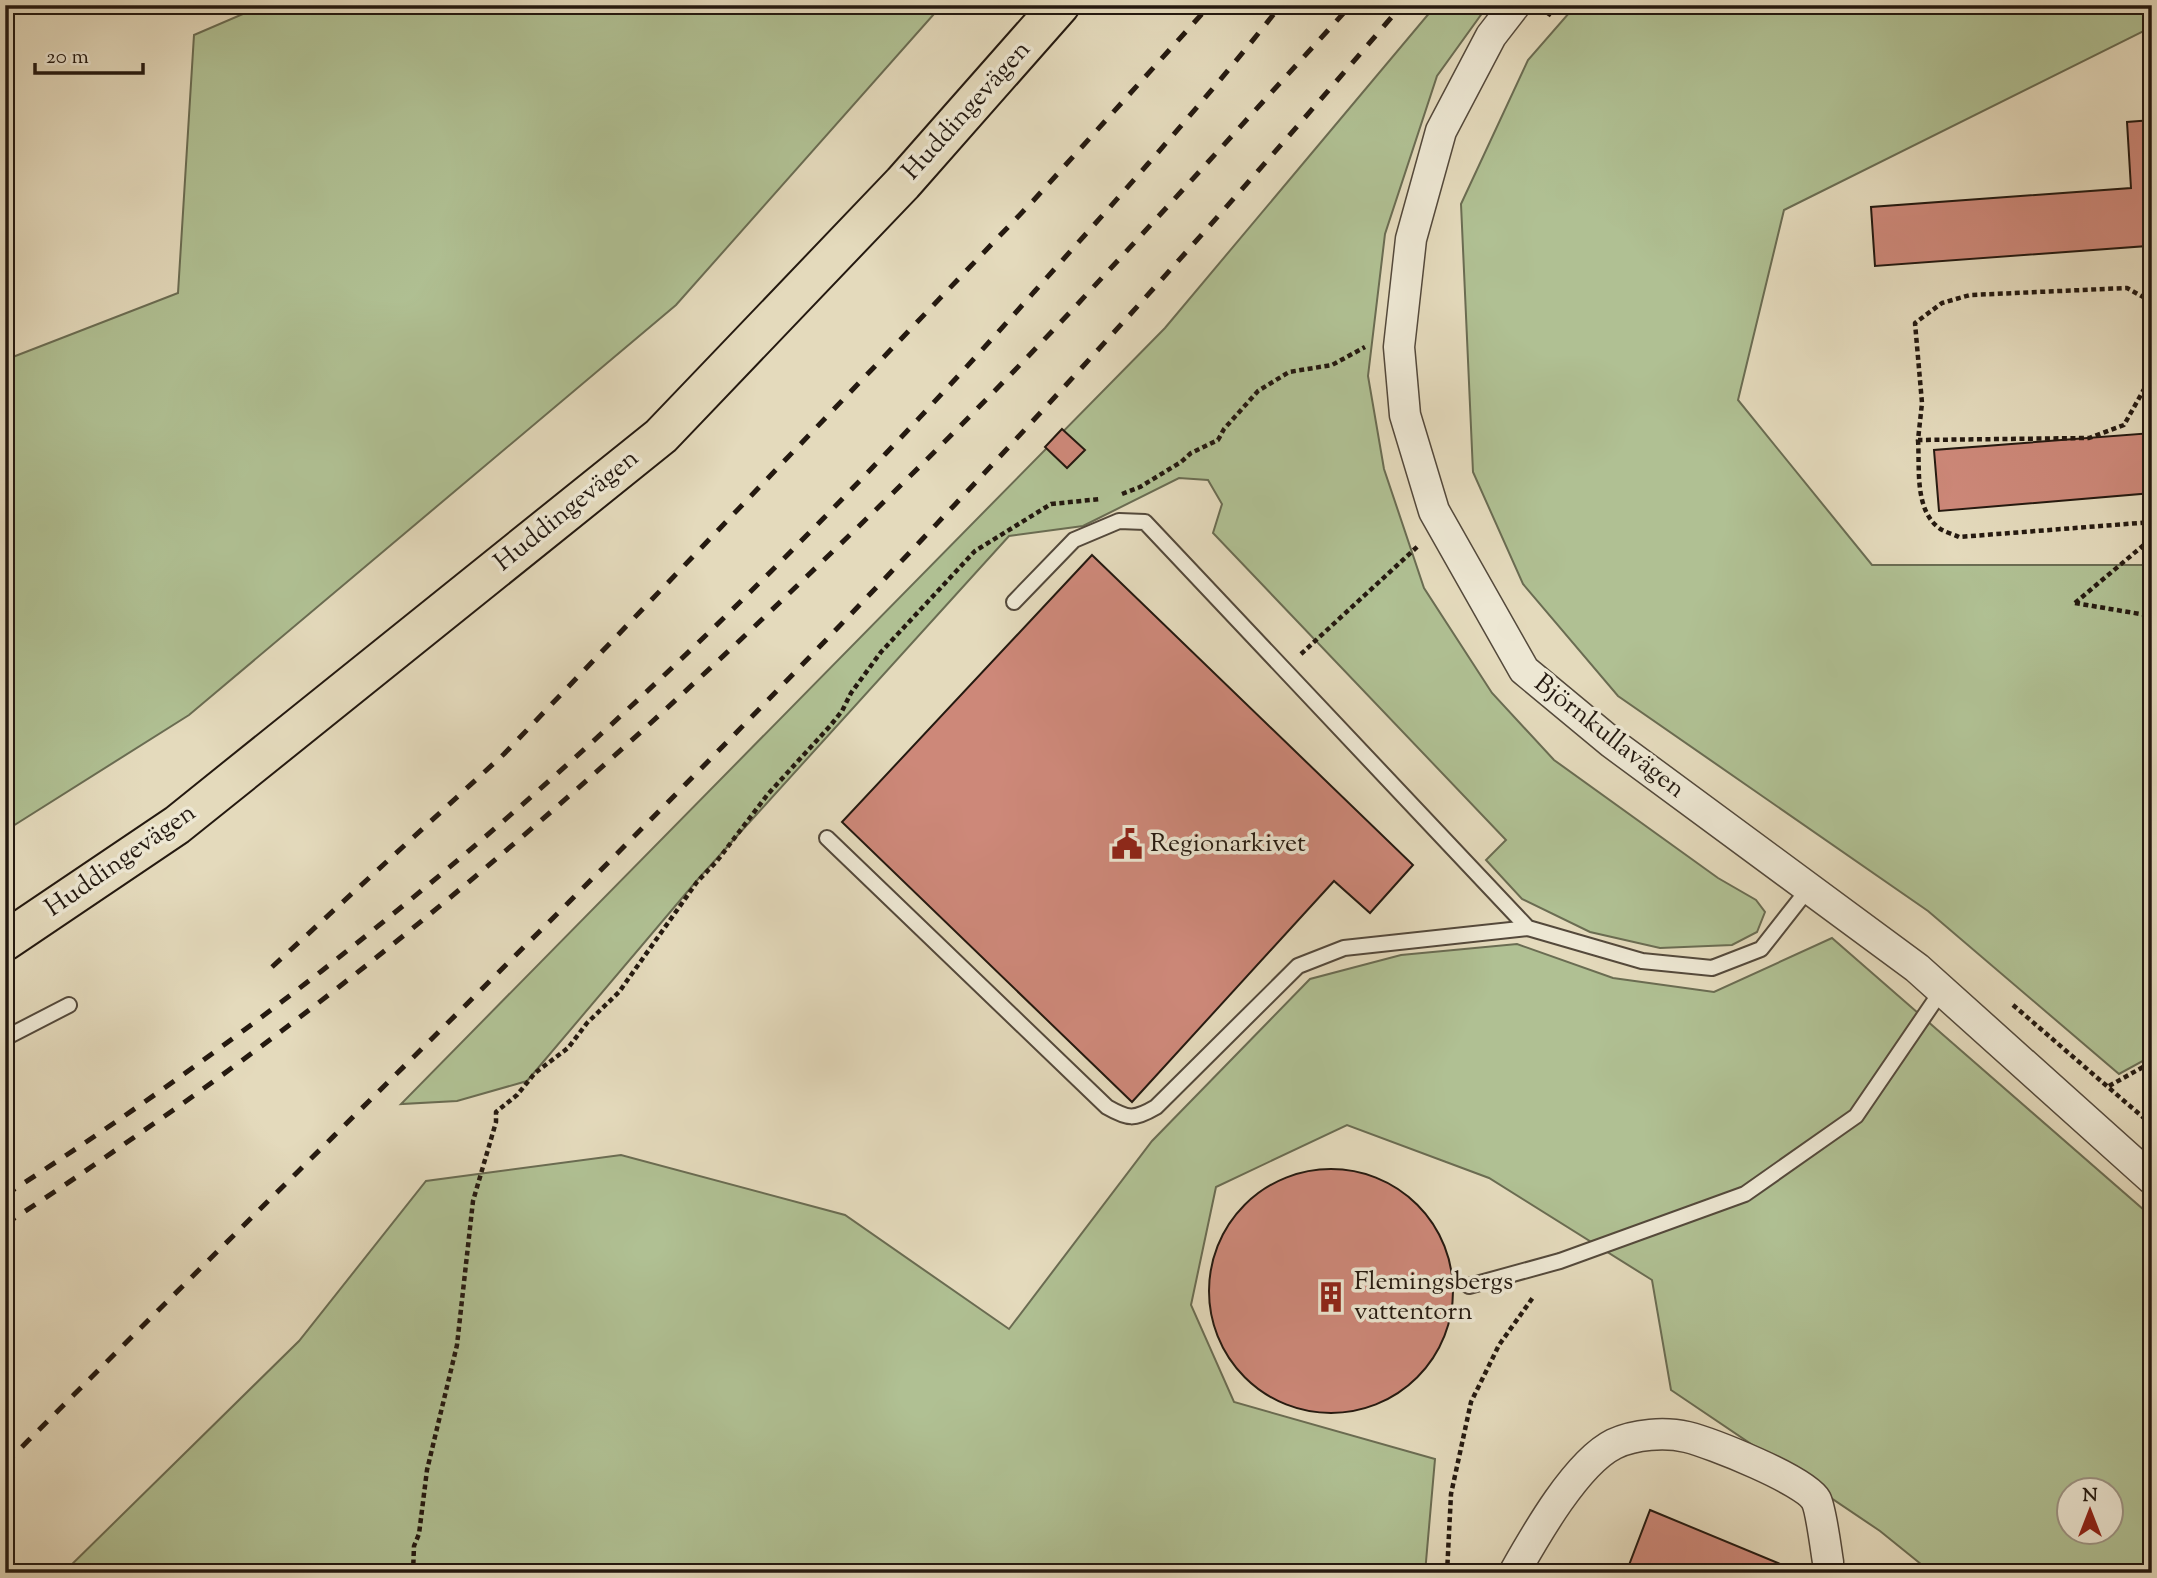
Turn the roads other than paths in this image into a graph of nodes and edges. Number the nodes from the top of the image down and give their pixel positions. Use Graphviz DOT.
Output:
graph roads {
  1 [pos="1060,5"];
  2 [pos="1515,5"];
  3 [pos="1014,602"];
  4 [pos="827,838"];
  5 [pos="1809,888"];
  6 [pos="1528,928"];
  7 [pos="5,941"];
  8 [pos="1942,990"];
  9 [pos="69,1005"];
  10 [pos="5,1038"];
  11 [pos="2152,1178"];
  12 [pos="1469,1286"];
  13 [pos="1828,1562"];
  14 [pos="1514,1573"];
  1 -- 7 [label="main road, Huddingevägen"];
  2 -- 5 [label="street, Björnkullavägen"];
  3 -- 6 [label="lane"];
  4 -- 6 [label="lane"];
  5 -- 6 [label="lane"];
  5 -- 8 [label="street, Björnkullavägen"];
  8 -- 11 [label="street, Björnkullavägen"];
  8 -- 12 [label="lane"];
  9 -- 10 [label="lane"];
  13 -- 14 [label="street"];
}
